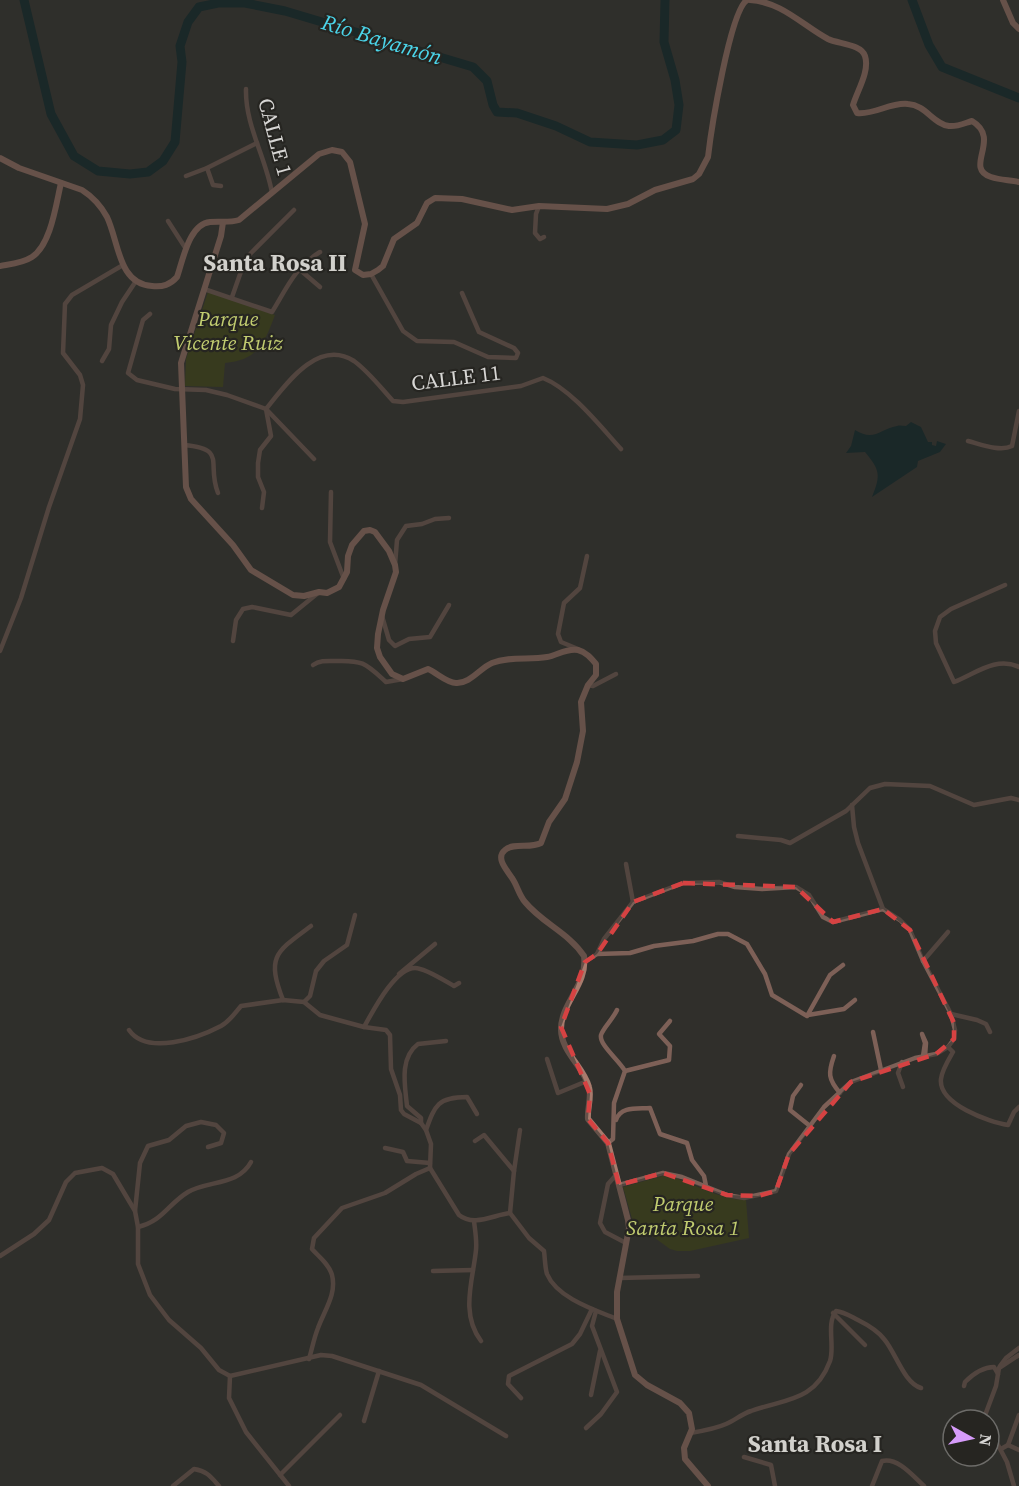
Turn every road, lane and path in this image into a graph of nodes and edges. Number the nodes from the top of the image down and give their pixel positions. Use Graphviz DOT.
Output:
graph roads {
  1 [pos="749,0"];
  2 [pos="1004,0"];
  3 [pos="1019,29"];
  4 [pos="246,90"];
  5 [pos="257,143"];
  6 [pos="0,158"];
  7 [pos="207,168"];
  8 [pos="186,176"];
  9 [pos="49,178"];
  10 [pos="1019,182"];
  11 [pos="61,183"];
  12 [pos="221,186"];
  13 [pos="75,188"];
  14 [pos="272,193"];
  15 [pos="57,199"];
  16 [pos="539,207"];
  17 [pos="294,210"];
  18 [pos="168,220"];
  19 [pos="223,222"];
  20 [pos="544,237"];
  21 [pos="187,250"];
  22 [pos="320,252"];
  23 [pos="123,265"];
  24 [pos="0,266"];
  25 [pos="299,269"];
  26 [pos="372,274"];
  27 [pos="136,281"];
  28 [pos="320,287"];
  29 [pos="204,289"];
  30 [pos="462,293"];
  31 [pos="232,297"];
  32 [pos="150,314"];
  33 [pos="102,361"];
  34 [pos="181,389"];
  35 [pos="266,409"];
  36 [pos="1019,411"];
  37 [pos="968,441"];
  38 [pos="184,446"];
  39 [pos="621,448"];
  40 [pos="314,459"];
  41 [pos="331,492"];
  42 [pos="218,493"];
  43 [pos="262,507"];
  44 [pos="449,518"];
  45 [pos="587,556"];
  46 [pos="395,565"];
  47 [pos="344,579"];
  48 [pos="1005,585"];
  49 [pos="319,592"];
  50 [pos="449,606"];
  51 [pos="382,616"];
  52 [pos="234,641"];
  53 [pos="0,651"];
  54 [pos="585,653"];
  55 [pos="313,665"];
  56 [pos="1019,667"];
  57 [pos="616,674"];
  58 [pos="403,679"];
  59 [pos="588,685"];
  60 [pos="1019,800"];
  61 [pos="852,805"];
  62 [pos="738,836"];
  63 [pos="626,864"];
  64 [pos="633,902"];
  65 [pos="883,909"];
  66 [pos="355,915"];
  67 [pos="310,926"];
  68 [pos="948,932"];
  69 [pos="435,944"];
  70 [pos="597,954"];
  71 [pos="923,961"];
  72 [pos="585,962"];
  73 [pos="843,964"];
  74 [pos="399,977"];
  75 [pos="459,983"];
  76 [pos="283,1000"];
  77 [pos="855,1000"];
  78 [pos="304,1002"];
  79 [pos="616,1010"];
  80 [pos="951,1014"];
  81 [pos="807,1016"];
  82 [pos="670,1021"];
  83 [pos="364,1027"];
  84 [pos="129,1030"];
  85 [pos="873,1032"];
  86 [pos="990,1032"];
  87 [pos="446,1041"];
  88 [pos="948,1047"];
  89 [pos="834,1056"];
  90 [pos="547,1059"];
  91 [pos="902,1062"];
  92 [pos="881,1070"];
  93 [pos="625,1071"];
  94 [pos="587,1081"];
  95 [pos="801,1085"];
  96 [pos="903,1087"];
  97 [pos="840,1092"];
  98 [pos="1019,1107"];
  99 [pos="477,1114"];
  100 [pos="421,1123"];
  101 [pos="614,1125"];
  102 [pos="810,1126"];
  103 [pos="426,1130"];
  104 [pos="520,1130"];
  105 [pos="475,1141"];
  106 [pos="608,1143"];
  107 [pos="208,1147"];
  108 [pos="385,1148"];
  109 [pos="251,1162"];
  110 [pos="430,1165"];
  111 [pos="514,1171"];
  112 [pos="616,1175"];
  113 [pos="619,1185"];
  114 [pos="706,1187"];
  115 [pos="135,1211"];
  116 [pos="510,1212"];
  117 [pos="474,1221"];
  118 [pos="138,1227"];
  119 [pos="626,1243"];
  120 [pos="0,1256"];
  121 [pos="473,1270"];
  122 [pos="433,1271"];
  123 [pos="698,1276"];
  124 [pos="620,1278"];
  125 [pos="594,1310"];
  126 [pos="834,1312"];
  127 [pos="617,1319"];
  128 [pos="481,1341"];
  129 [pos="865,1345"];
  130 [pos="600,1346"];
  131 [pos="1019,1348"];
  132 [pos="1019,1355"];
  133 [pos="309,1359"];
  134 [pos="999,1368"];
  135 [pos="379,1371"];
  136 [pos="998,1374"];
  137 [pos="230,1376"];
  138 [pos="964,1386"];
  139 [pos="921,1388"];
  140 [pos="591,1395"];
  141 [pos="521,1398"];
  142 [pos="988,1408"];
  143 [pos="1019,1414"];
  144 [pos="340,1415"];
  145 [pos="364,1421"];
  146 [pos="586,1428"];
  147 [pos="690,1433"];
  148 [pos="506,1436"];
  149 [pos="1008,1444"];
  150 [pos="1001,1449"];
  151 [pos="1019,1450"];
  152 [pos="744,1457"];
  153 [pos="280,1475"];
  154 [pos="173,1486"];
  155 [pos="219,1486"];
  156 [pos="287,1486"];
  157 [pos="708,1486"];
  158 [pos="775,1486"];
  159 [pos="872,1486"];
  160 [pos="924,1486"];
  161 [pos="1014,1486"];
  1 -- 10 [label="street"];
  1 -- 16 [label="street"];
  2 -- 3 [label="street"];
  4 -- 5 [label="street, CALLE 1"];
  5 -- 7 [label="street"];
  5 -- 14 [label="street, CALLE 1"];
  6 -- 9 [label="street"];
  7 -- 8 [label="street"];
  7 -- 12 [label="street"];
  9 -- 11 [label="street"];
  9 -- 15 [label="street"];
  11 -- 13 [label="street"];
  11 -- 15 [label="street"];
  13 -- 15 [label="street"];
  13 -- 23 [label="street"];
  14 -- 19 [label="street"];
  14 -- 26 [label="street"];
  15 -- 24 [label="street"];
  16 -- 20 [label="street"];
  16 -- 26 [label="street"];
  17 -- 31 [label="street"];
  18 -- 21 [label="street"];
  19 -- 21 [label="street"];
  19 -- 29 [label="street"];
  21 -- 27 [label="street"];
  22 -- 25 [label="street"];
  23 -- 27 [label="street"];
  23 -- 53 [label="street"];
  25 -- 28 [label="street"];
  25 -- 31 [label="street"];
  26 -- 30 [label="street"];
  27 -- 33 [label="street"];
  29 -- 31 [label="street"];
  29 -- 34 [label="street"];
  32 -- 34 [label="street"];
  34 -- 35 [label="street"];
  34 -- 38 [label="street"];
  35 -- 39 [label="street, CALLE 11"];
  35 -- 40 [label="street"];
  35 -- 43 [label="street"];
  36 -- 37 [label="street"];
  38 -- 42 [label="street"];
  38 -- 49 [label="street"];
  41 -- 47 [label="street"];
  44 -- 46 [label="street"];
  45 -- 54 [label="street"];
  46 -- 47 [label="street"];
  46 -- 51 [label="street"];
  47 -- 49 [label="street"];
  48 -- 56 [label="street"];
  49 -- 52 [label="street"];
  50 -- 51 [label="street"];
  51 -- 58 [label="street"];
  54 -- 58 [label="street"];
  54 -- 59 [label="street"];
  55 -- 58 [label="street"];
  57 -- 59 [label="street"];
  59 -- 72 [label="street"];
  60 -- 61 [label="street"];
  61 -- 62 [label="street"];
  61 -- 65 [label="street"];
  63 -- 64 [label="street"];
  64 -- 65 [label="street"];
  64 -- 70 [label="street"];
  65 -- 71 [label="street"];
  66 -- 78 [label="street"];
  67 -- 76 [label="street"];
  68 -- 71 [label="street"];
  69 -- 74 [label="street"];
  70 -- 72 [label="street"];
  70 -- 81 [label="street"];
  71 -- 80 [label="street"];
  72 -- 94 [label="street"];
  73 -- 81 [label="street"];
  74 -- 75 [label="street"];
  74 -- 83 [label="street"];
  76 -- 78 [label="street"];
  76 -- 84 [label="street"];
  77 -- 81 [label="street"];
  78 -- 83 [label="street"];
  79 -- 93 [label="street"];
  80 -- 86 [label="street"];
  80 -- 88 [label="street"];
  82 -- 93 [label="street"];
  83 -- 100 [label="street"];
  85 -- 92 [label="street"];
  87 -- 100 [label="street"];
  88 -- 91 [label="street"];
  88 -- 98 [label="street"];
  89 -- 97 [label="street"];
  90 -- 94 [label="street"];
  91 -- 92 [label="street"];
  91 -- 96 [label="street"];
  92 -- 97 [label="street"];
  93 -- 101 [label="street"];
  94 -- 106 [label="street"];
  95 -- 102 [label="street"];
  97 -- 102 [label="street"];
  99 -- 103 [label="street"];
  100 -- 103 [label="street"];
  101 -- 106 [label="street"];
  101 -- 114 [label="street"];
  102 -- 114 [label="street"];
  103 -- 110 [label="street"];
  104 -- 111 [label="street"];
  105 -- 111 [label="street"];
  106 -- 112 [label="street"];
  107 -- 115 [label="street"];
  108 -- 110 [label="street"];
  109 -- 118 [label="street"];
  110 -- 117 [label="street"];
  110 -- 133 [label="street"];
  111 -- 116 [label="street"];
  112 -- 113 [label="street"];
  112 -- 119 [label="street"];
  113 -- 114 [label="street"];
  113 -- 119 [label="street"];
  115 -- 118 [label="street"];
  115 -- 120 [label="street"];
  116 -- 117 [label="street"];
  116 -- 125 [label="street"];
  117 -- 121 [label="street"];
  118 -- 137 [label="street"];
  119 -- 124 [label="street"];
  121 -- 122 [label="street"];
  121 -- 128 [label="street"];
  123 -- 124 [label="street"];
  124 -- 127 [label="street"];
  125 -- 127 [label="street"];
  125 -- 130 [label="street"];
  125 -- 141 [label="street"];
  126 -- 129 [label="street"];
  126 -- 139 [label="street"];
  126 -- 147 [label="street"];
  127 -- 147 [label="street"];
  130 -- 140 [label="street"];
  130 -- 146 [label="street"];
  131 -- 134 [label="street"];
  132 -- 134 [label="street"];
  133 -- 135 [label="street"];
  133 -- 137 [label="street"];
  134 -- 136 [label="street"];
  135 -- 145 [label="street"];
  135 -- 148 [label="street"];
  136 -- 138 [label="street"];
  136 -- 142 [label="street"];
  137 -- 153 [label="street"];
  143 -- 149 [label="street"];
  144 -- 153 [label="street"];
  147 -- 157 [label="street"];
  149 -- 150 [label="street"];
  149 -- 151 [label="street"];
  150 -- 161 [label="street"];
  152 -- 158 [label="street"];
  153 -- 156 [label="street"];
  154 -- 155 [label="street"];
  159 -- 160 [label="street"];
}
